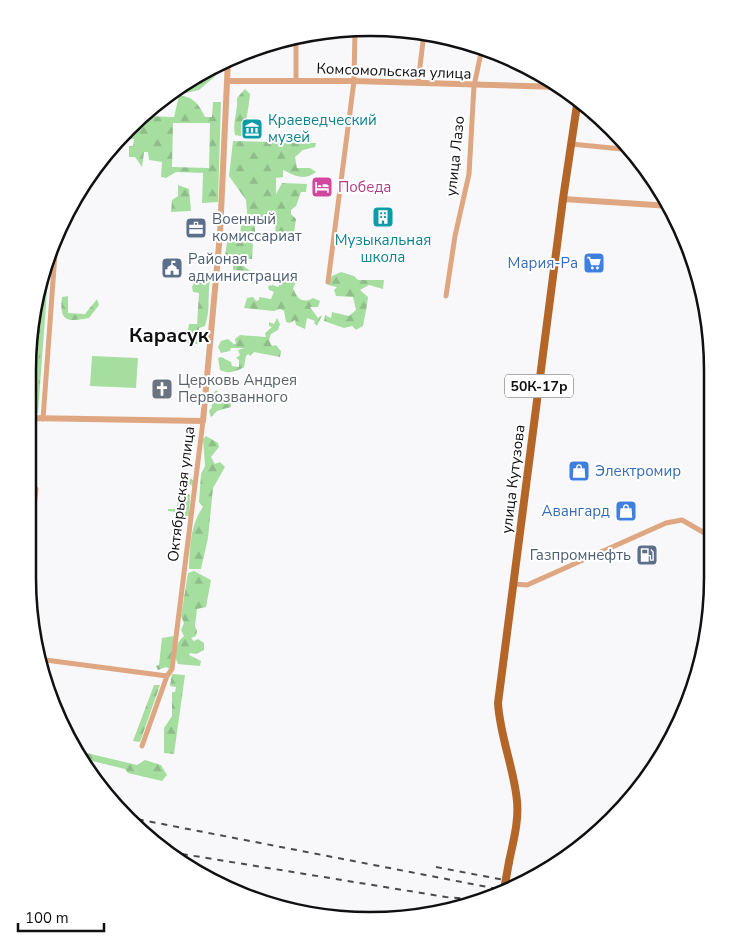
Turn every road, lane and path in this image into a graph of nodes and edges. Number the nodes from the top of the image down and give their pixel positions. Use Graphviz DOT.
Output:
graph roads {
  1 [pos="355,37"];
  2 [pos="423,41"];
  3 [pos="296,45"];
  4 [pos="480,55"];
  5 [pos="228,68"];
  6 [pos="296,80"];
  7 [pos="228,81"];
  8 [pos="354,81"];
  9 [pos="418,83"];
  10 [pos="474,86"];
  11 [pos="547,87"];
  12 [pos="576,108"];
  13 [pos="571,144"];
  14 [pos="620,149"];
  15 [pos="562,199"];
  16 [pos="660,205"];
  17 [pos="54,262"];
  18 [pos="328,282"];
  19 [pos="446,296"];
  20 [pos="36,418"];
  21 [pos="43,418"];
  22 [pos="203,421"];
  23 [pos="704,533"];
  24 [pos="513,584"];
  25 [pos="47,660"];
  26 [pos="166,676"];
  27 [pos="142,746"];
  28 [pos="505,883"];
  1 -- 8 [label="street"];
  2 -- 9 [label="street"];
  3 -- 6 [label="street"];
  4 -- 10 [label="street, улица Лазо"];
  5 -- 7 [label="street, Октябрьская улица"];
  6 -- 7 [label="street, Комсомольская улица"];
  6 -- 8 [label="street, Комсомольская улица"];
  7 -- 22 [label="street, Октябрьская улица"];
  8 -- 9 [label="street, Комсомольская улица"];
  8 -- 18 [label="street"];
  9 -- 10 [label="street, Комсомольская улица"];
  10 -- 11 [label="street, Комсомольская улица"];
  10 -- 19 [label="street, улица Лазо"];
  12 -- 13 [label="main road, улица Кутузова / 50К-17р"];
  13 -- 14 [label="street"];
  13 -- 15 [label="main road, улица Кутузова / 50К-17р"];
  15 -- 16 [label="street"];
  15 -- 24 [label="main road, улица Кутузова / 50К-17р"];
  17 -- 21 [label="street"];
  20 -- 21 [label="street"];
  21 -- 22 [label="street"];
  22 -- 26 [label="street, Октябрьская улица"];
  23 -- 24 [label="street"];
  24 -- 28 [label="main road, улица Кутузова / 50К-17р, bridge"];
  25 -- 26 [label="street"];
  26 -- 27 [label="street, Октябрьская улица"];
}
